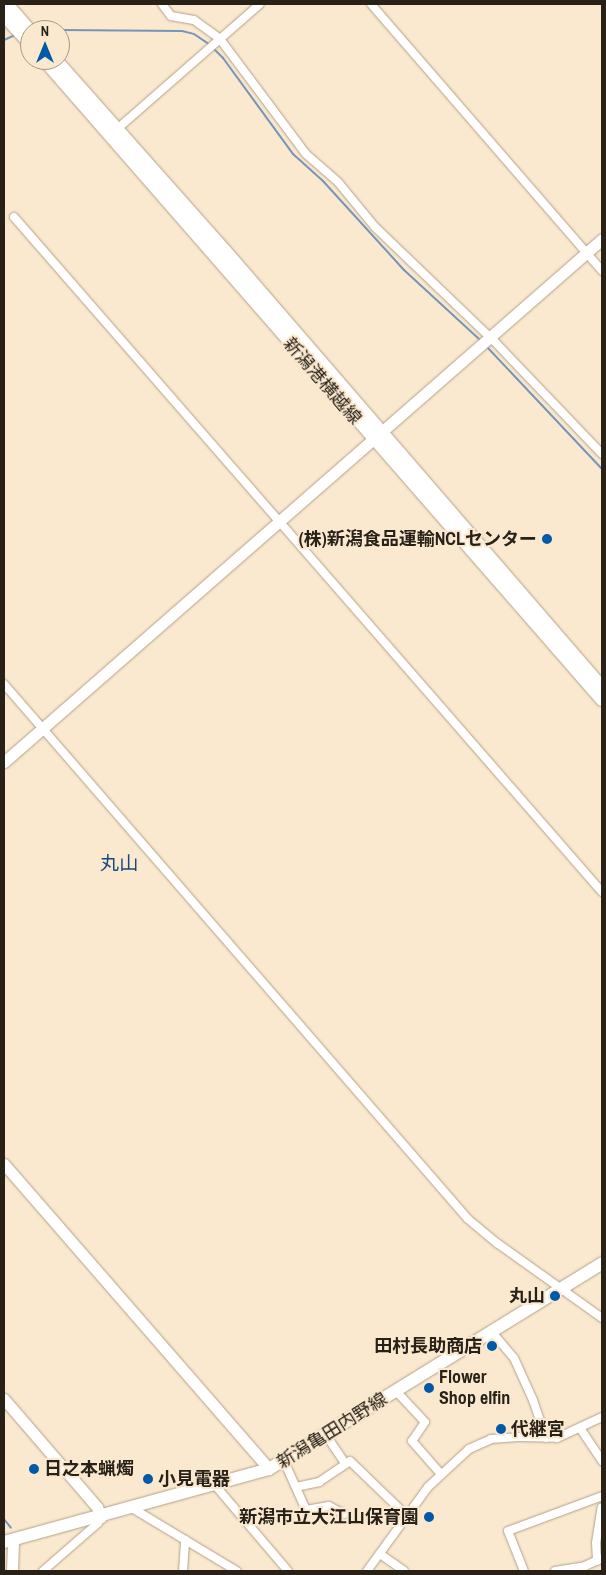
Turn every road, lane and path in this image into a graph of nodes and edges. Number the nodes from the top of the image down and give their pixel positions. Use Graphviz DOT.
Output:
graph roads {
  1 [pos="7,4"];
  2 [pos="162,4"];
  3 [pos="260,4"];
  4 [pos="371,4"];
  5 [pos="8,20"];
  6 [pos="20,23"];
  7 [pos="20,28"];
  8 [pos="220,39"];
  9 [pos="53,70"];
  10 [pos="65,70"];
  11 [pos="116,130"];
  12 [pos="14,217"];
  13 [pos="602,239"];
  14 [pos="586,253"];
  15 [pos="602,271"];
  16 [pos="490,337"];
  17 [pos="377,437"];
  18 [pos="602,454"];
  19 [pos="280,521"];
  20 [pos="4,684"];
  21 [pos="602,688"];
  22 [pos="602,700"];
  23 [pos="42,728"];
  24 [pos="4,762"];
  25 [pos="602,892"];
  26 [pos="4,1164"];
  27 [pos="602,1263"];
  28 [pos="562,1289"];
  29 [pos="602,1318"];
  30 [pos="492,1332"];
  31 [pos="396,1391"];
  32 [pos="4,1399"];
  33 [pos="602,1417"];
  34 [pos="580,1428"];
  35 [pos="326,1435"];
  36 [pos="546,1438"];
  37 [pos="284,1461"];
  38 [pos="602,1461"];
  39 [pos="345,1463"];
  40 [pos="269,1469"];
  41 [pos="442,1474"];
  42 [pos="214,1484"];
  43 [pos="296,1487"];
  44 [pos="602,1496"];
  45 [pos="602,1506"];
  46 [pos="132,1508"];
  47 [pos="344,1514"];
  48 [pos="100,1516"];
  49 [pos="407,1516"];
  50 [pos="185,1540"];
  51 [pos="8,1542"];
  52 [pos="380,1554"];
  53 [pos="600,1559"];
  54 [pos="12,1571"];
  55 [pos="45,1571"];
  56 [pos="183,1571"];
  57 [pos="237,1571"];
  58 [pos="288,1571"];
  59 [pos="367,1571"];
  60 [pos="404,1571"];
  61 [pos="524,1571"];
  62 [pos="555,1571"];
  1 -- 6 [label="main road"];
  2 -- 8 [label="street"];
  3 -- 8 [label="street"];
  4 -- 14 [label="street"];
  5 -- 7 [label="main road"];
  8 -- 11 [label="street"];
  8 -- 16 [label="street"];
  9 -- 17 [label="main road, 新潟港横越線"];
  10 -- 11 [label="main road, 新潟港横越線"];
  11 -- 17 [label="main road, 新潟港横越線"];
  12 -- 19 [label="street"];
  13 -- 14 [label="street"];
  14 -- 15 [label="street"];
  14 -- 16 [label="street"];
  16 -- 17 [label="street"];
  16 -- 18 [label="street"];
  17 -- 19 [label="street"];
  17 -- 21 [label="main road, 新潟港横越線"];
  17 -- 22 [label="main road, 新潟港横越線"];
  19 -- 23 [label="street"];
  19 -- 25 [label="street"];
  20 -- 23 [label="street"];
  23 -- 24 [label="street"];
  23 -- 28 [label="street"];
  26 -- 40 [label="street"];
  27 -- 28 [label="main road, 新潟亀田内野線"];
  28 -- 29 [label="street"];
  28 -- 30 [label="main road, 新潟亀田内野線"];
  30 -- 31 [label="main road, 新潟亀田内野線"];
  30 -- 36 [label="street"];
  31 -- 35 [label="main road, 新潟亀田内野線"];
  31 -- 41 [label="street"];
  32 -- 48 [label="street"];
  33 -- 34 [label="street"];
  34 -- 36 [label="street"];
  34 -- 38 [label="street"];
  35 -- 37 [label="main road, 新潟亀田内野線"];
  35 -- 39 [label="street"];
  36 -- 41 [label="street"];
  37 -- 40 [label="main road, 新潟亀田内野線"];
  37 -- 43 [label="street"];
  39 -- 43 [label="street"];
  39 -- 49 [label="street"];
  40 -- 42 [label="main road, 新潟亀田内野線"];
  41 -- 49 [label="street"];
  42 -- 46 [label="main road, 新潟亀田内野線"];
  42 -- 58 [label="street"];
  43 -- 47 [label="street"];
  44 -- 61 [label="street"];
  45 -- 53 [label="street"];
  46 -- 48 [label="main road, 新潟亀田内野線"];
  46 -- 50 [label="street"];
  48 -- 51 [label="main road, 新潟亀田内野線"];
  48 -- 55 [label="street"];
  49 -- 52 [label="street"];
  50 -- 56 [label="street"];
  50 -- 57 [label="street"];
  51 -- 54 [label="street"];
  52 -- 59 [label="street"];
  52 -- 60 [label="street"];
  53 -- 62 [label="street"];
}
